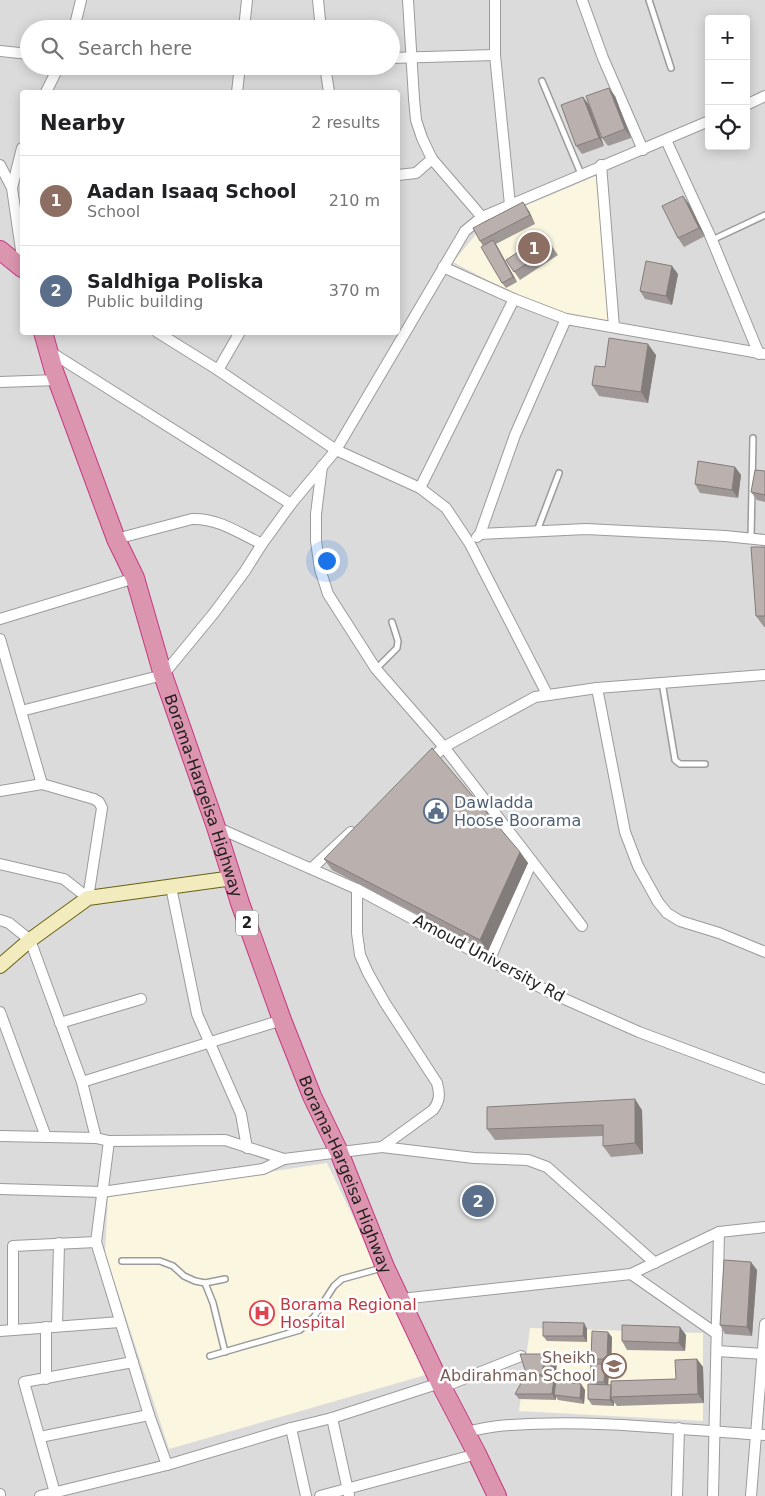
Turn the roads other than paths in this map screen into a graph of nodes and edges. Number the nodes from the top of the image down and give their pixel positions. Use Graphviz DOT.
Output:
graph roads {
  1 [pos="81,0"];
  2 [pos="247,0"];
  3 [pos="318,0"];
  4 [pos="408,0"];
  5 [pos="495,0"];
  6 [pos="582,0"];
  7 [pos="649,0"];
  8 [pos="76,20"];
  9 [pos="245,20"];
  10 [pos="320,20"];
  11 [pos="0,51"];
  12 [pos="20,53"];
  13 [pos="495,55"];
  14 [pos="400,58"];
  15 [pos="411,58"];
  16 [pos="671,68"];
  17 [pos="54,75"];
  18 [pos="239,75"];
  19 [pos="327,75"];
  20 [pos="542,82"];
  21 [pos="47,90"];
  22 [pos="237,90"];
  23 [pos="330,90"];
  24 [pos="765,96"];
  25 [pos="750,103"];
  26 [pos="705,123"];
  27 [pos="666,140"];
  28 [pos="643,150"];
  29 [pos="20,156"];
  30 [pos="432,159"];
  31 [pos="0,165"];
  32 [pos="601,166"];
  33 [pos="581,174"];
  34 [pos="400,175"];
  35 [pos="12,188"];
  36 [pos="510,205"];
  37 [pos="765,215"];
  38 [pos="482,217"];
  39 [pos="712,240"];
  40 [pos="20,243"];
  41 [pos="0,250"];
  42 [pos="20,266"];
  43 [pos="443,267"];
  44 [pos="514,299"];
  45 [pos="566,319"];
  46 [pos="614,327"];
  47 [pos="44,335"];
  48 [pos="168,335"];
  49 [pos="238,335"];
  50 [pos="48,350"];
  51 [pos="762,354"];
  52 [pos="218,370"];
  53 [pos="58,380"];
  54 [pos="0,382"];
  55 [pos="753,438"];
  56 [pos="336,450"];
  57 [pos="322,466"];
  58 [pos="559,473"];
  59 [pos="420,488"];
  60 [pos="291,504"];
  61 [pos="536,532"];
  62 [pos="480,534"];
  63 [pos="751,538"];
  64 [pos="116,539"];
  65 [pos="765,540"];
  66 [pos="262,544"];
  67 [pos="470,544"];
  68 [pos="134,578"];
  69 [pos="0,619"];
  70 [pos="392,622"];
  71 [pos="0,639"];
  72 [pos="376,669"];
  73 [pos="163,675"];
  74 [pos="765,675"];
  75 [pos="662,682"];
  76 [pos="597,688"];
  77 [pos="547,694"];
  78 [pos="21,711"];
  79 [pos="444,747"];
  80 [pos="705,764"];
  81 [pos="422,767"];
  82 [pos="42,784"];
  83 [pos="0,791"];
  84 [pos="216,827"];
  85 [pos="356,828"];
  86 [pos="532,861"];
  87 [pos="0,864"];
  88 [pos="312,868"];
  89 [pos="233,878"];
  90 [pos="171,887"];
  91 [pos="357,888"];
  92 [pos="88,898"];
  93 [pos="0,920"];
  94 [pos="582,926"];
  95 [pos="30,940"];
  96 [pos="765,952"];
  97 [pos="490,958"];
  98 [pos="0,966"];
  99 [pos="141,999"];
  100 [pos="0,1012"];
  101 [pos="282,1020"];
  102 [pos="60,1023"];
  103 [pos="210,1043"];
  104 [pos="765,1079"];
  105 [pos="82,1082"];
  106 [pos="0,1136"];
  107 [pos="46,1137"];
  108 [pos="96,1138"];
  109 [pos="109,1141"];
  110 [pos="382,1147"];
  111 [pos="247,1148"];
  112 [pos="339,1152"];
  113 [pos="284,1159"];
  114 [pos="0,1189"];
  115 [pos="102,1192"];
  116 [pos="765,1227"];
  117 [pos="719,1232"];
  118 [pos="96,1242"];
  119 [pos="59,1244"];
  120 [pos="122,1262"];
  121 [pos="656,1263"];
  122 [pos="385,1267"];
  123 [pos="631,1274"];
  124 [pos="225,1279"];
  125 [pos="205,1284"];
  126 [pos="401,1299"];
  127 [pos="120,1322"];
  128 [pos="765,1324"];
  129 [pos="57,1326"];
  130 [pos="46,1327"];
  131 [pos="13,1330"];
  132 [pos="0,1331"];
  133 [pos="717,1334"];
  134 [pos="717,1351"];
  135 [pos="225,1352"];
  136 [pos="764,1354"];
  137 [pos="210,1356"];
  138 [pos="521,1356"];
  139 [pos="133,1362"];
  140 [pos="46,1379"];
  141 [pos="442,1385"];
  142 [pos="149,1415"];
  143 [pos="332,1418"];
  144 [pos="291,1428"];
  145 [pos="679,1428"];
  146 [pos="715,1431"];
  147 [pos="466,1432"];
  148 [pos="760,1435"];
  149 [pos="40,1438"];
  150 [pos="477,1454"];
  151 [pos="167,1465"];
  152 [pos="55,1493"];
  153 [pos="348,1493"];
  154 [pos="40,1496"];
  155 [pos="306,1496"];
  156 [pos="320,1496"];
  157 [pos="497,1496"];
  158 [pos="677,1496"];
  159 [pos="714,1496"];
  160 [pos="750,1496"];
  1 -- 8 [label="street"];
  2 -- 9 [label="street"];
  3 -- 10 [label="street"];
  4 -- 15 [label="street"];
  5 -- 13 [label="street"];
  6 -- 28 [label="street"];
  7 -- 16 [label="lane"];
  11 -- 12 [label="street"];
  13 -- 15 [label="street"];
  13 -- 36 [label="street"];
  14 -- 15 [label="street"];
  15 -- 30 [label="street"];
  17 -- 21 [label="street"];
  18 -- 22 [label="street"];
  19 -- 23 [label="street"];
  20 -- 33 [label="lane"];
  24 -- 25 [label="street"];
  26 -- 27 [label="street"];
  27 -- 28 [label="street"];
  27 -- 39 [label="street"];
  28 -- 32 [label="street"];
  29 -- 35 [label="street"];
  30 -- 34 [label="street"];
  30 -- 38 [label="street"];
  31 -- 35 [label="street"];
  32 -- 33 [label="street"];
  32 -- 46 [label="street"];
  33 -- 36 [label="street"];
  35 -- 40 [label="street"];
  36 -- 38 [label="street"];
  37 -- 39 [label="lane"];
  38 -- 43 [label="street"];
  39 -- 51 [label="street"];
  41 -- 42 [label="highway"];
  43 -- 44 [label="street"];
  43 -- 56 [label="street"];
  44 -- 45 [label="street"];
  44 -- 59 [label="street"];
  45 -- 46 [label="street"];
  45 -- 62 [label="street"];
  46 -- 51 [label="street"];
  47 -- 50 [label="highway, Borama-Hargeisa Highway / 2"];
  48 -- 52 [label="street"];
  49 -- 52 [label="street"];
  50 -- 53 [label="highway, Borama-Hargeisa Highway / 2"];
  50 -- 60 [label="street"];
  52 -- 56 [label="street"];
  53 -- 54 [label="street"];
  53 -- 64 [label="highway, Borama-Hargeisa Highway / 2"];
  55 -- 63 [label="lane"];
  56 -- 57 [label="street"];
  56 -- 59 [label="street"];
  57 -- 60 [label="street"];
  57 -- 72 [label="street"];
  58 -- 61 [label="lane"];
  59 -- 67 [label="street"];
  60 -- 66 [label="street"];
  61 -- 62 [label="street"];
  61 -- 63 [label="street"];
  62 -- 67 [label="street"];
  63 -- 65 [label="street"];
  64 -- 66 [label="street"];
  64 -- 68 [label="highway, Borama-Hargeisa Highway / 2"];
  66 -- 73 [label="street"];
  67 -- 77 [label="street"];
  68 -- 69 [label="street"];
  68 -- 73 [label="highway, Borama-Hargeisa Highway / 2"];
  70 -- 72 [label="lane"];
  71 -- 78 [label="street"];
  72 -- 79 [label="street"];
  73 -- 78 [label="street"];
  73 -- 84 [label="highway, Borama-Hargeisa Highway / 2"];
  74 -- 75 [label="street"];
  75 -- 76 [label="street"];
  75 -- 80 [label="lane"];
  76 -- 77 [label="street"];
  76 -- 96 [label="street"];
  77 -- 79 [label="street"];
  78 -- 82 [label="street"];
  79 -- 81 [label="street"];
  79 -- 86 [label="street"];
  82 -- 83 [label="street"];
  82 -- 92 [label="street"];
  84 -- 88 [label="street, Amoud University Rd"];
  84 -- 89 [label="highway, Borama-Hargeisa Highway / 2"];
  85 -- 88 [label="street"];
  86 -- 94 [label="street"];
  86 -- 97 [label="street"];
  87 -- 92 [label="street"];
  88 -- 91 [label="street, Amoud University Rd"];
  89 -- 90 [label="street"];
  89 -- 101 [label="highway, Borama-Hargeisa Highway / 2"];
  90 -- 92 [label="street"];
  90 -- 103 [label="street"];
  91 -- 97 [label="street, Amoud University Rd"];
  91 -- 110 [label="street"];
  92 -- 95 [label="street"];
  93 -- 95 [label="street"];
  95 -- 98 [label="street"];
  95 -- 102 [label="street"];
  97 -- 104 [label="street, Amoud University Rd"];
  99 -- 102 [label="street"];
  100 -- 107 [label="street"];
  101 -- 103 [label="street"];
  101 -- 112 [label="highway, Borama-Hargeisa Highway / 2"];
  102 -- 105 [label="street"];
  103 -- 105 [label="street"];
  103 -- 111 [label="street"];
  105 -- 108 [label="street"];
  106 -- 107 [label="street"];
  107 -- 108 [label="street"];
  108 -- 109 [label="street"];
  109 -- 111 [label="street"];
  109 -- 115 [label="street"];
  110 -- 112 [label="street"];
  110 -- 121 [label="street"];
  111 -- 113 [label="street"];
  112 -- 113 [label="street"];
  112 -- 122 [label="highway, Borama-Hargeisa Highway / 2"];
  113 -- 115 [label="street"];
  114 -- 115 [label="street"];
  115 -- 118 [label="street"];
  116 -- 117 [label="street"];
  117 -- 121 [label="street"];
  117 -- 133 [label="street"];
  118 -- 119 [label="street"];
  118 -- 127 [label="street"];
  119 -- 129 [label="street"];
  119 -- 131 [label="street"];
  120 -- 125 [label="lane"];
  121 -- 123 [label="street"];
  122 -- 126 [label="highway, Borama-Hargeisa Highway / 2"];
  122 -- 135 [label="lane"];
  123 -- 126 [label="street"];
  123 -- 133 [label="street"];
  124 -- 125 [label="lane"];
  125 -- 135 [label="lane"];
  126 -- 141 [label="highway, Borama-Hargeisa Highway / 2"];
  127 -- 129 [label="street"];
  127 -- 139 [label="street"];
  128 -- 136 [label="street"];
  129 -- 130 [label="street"];
  130 -- 131 [label="street"];
  130 -- 140 [label="street"];
  131 -- 132 [label="street"];
  133 -- 134 [label="street"];
  134 -- 136 [label="street"];
  134 -- 146 [label="street"];
  135 -- 137 [label="lane"];
  136 -- 148 [label="street"];
  138 -- 141 [label="street"];
  139 -- 140 [label="street"];
  139 -- 142 [label="street"];
  140 -- 149 [label="street"];
  141 -- 143 [label="street"];
  141 -- 147 [label="highway, Borama-Hargeisa Highway / 2"];
  142 -- 149 [label="street"];
  142 -- 151 [label="street"];
  143 -- 144 [label="street"];
  143 -- 153 [label="street"];
  144 -- 151 [label="street"];
  144 -- 155 [label="street"];
  145 -- 146 [label="street"];
  145 -- 147 [label="street"];
  145 -- 158 [label="street"];
  146 -- 148 [label="street"];
  146 -- 159 [label="street"];
  147 -- 150 [label="highway, Borama-Hargeisa Highway / 2"];
  148 -- 160 [label="street"];
  149 -- 152 [label="street"];
  150 -- 153 [label="street"];
  150 -- 157 [label="highway, Borama-Hargeisa Highway / 2"];
  151 -- 152 [label="street"];
  152 -- 154 [label="street"];
  153 -- 156 [label="street"];
}
